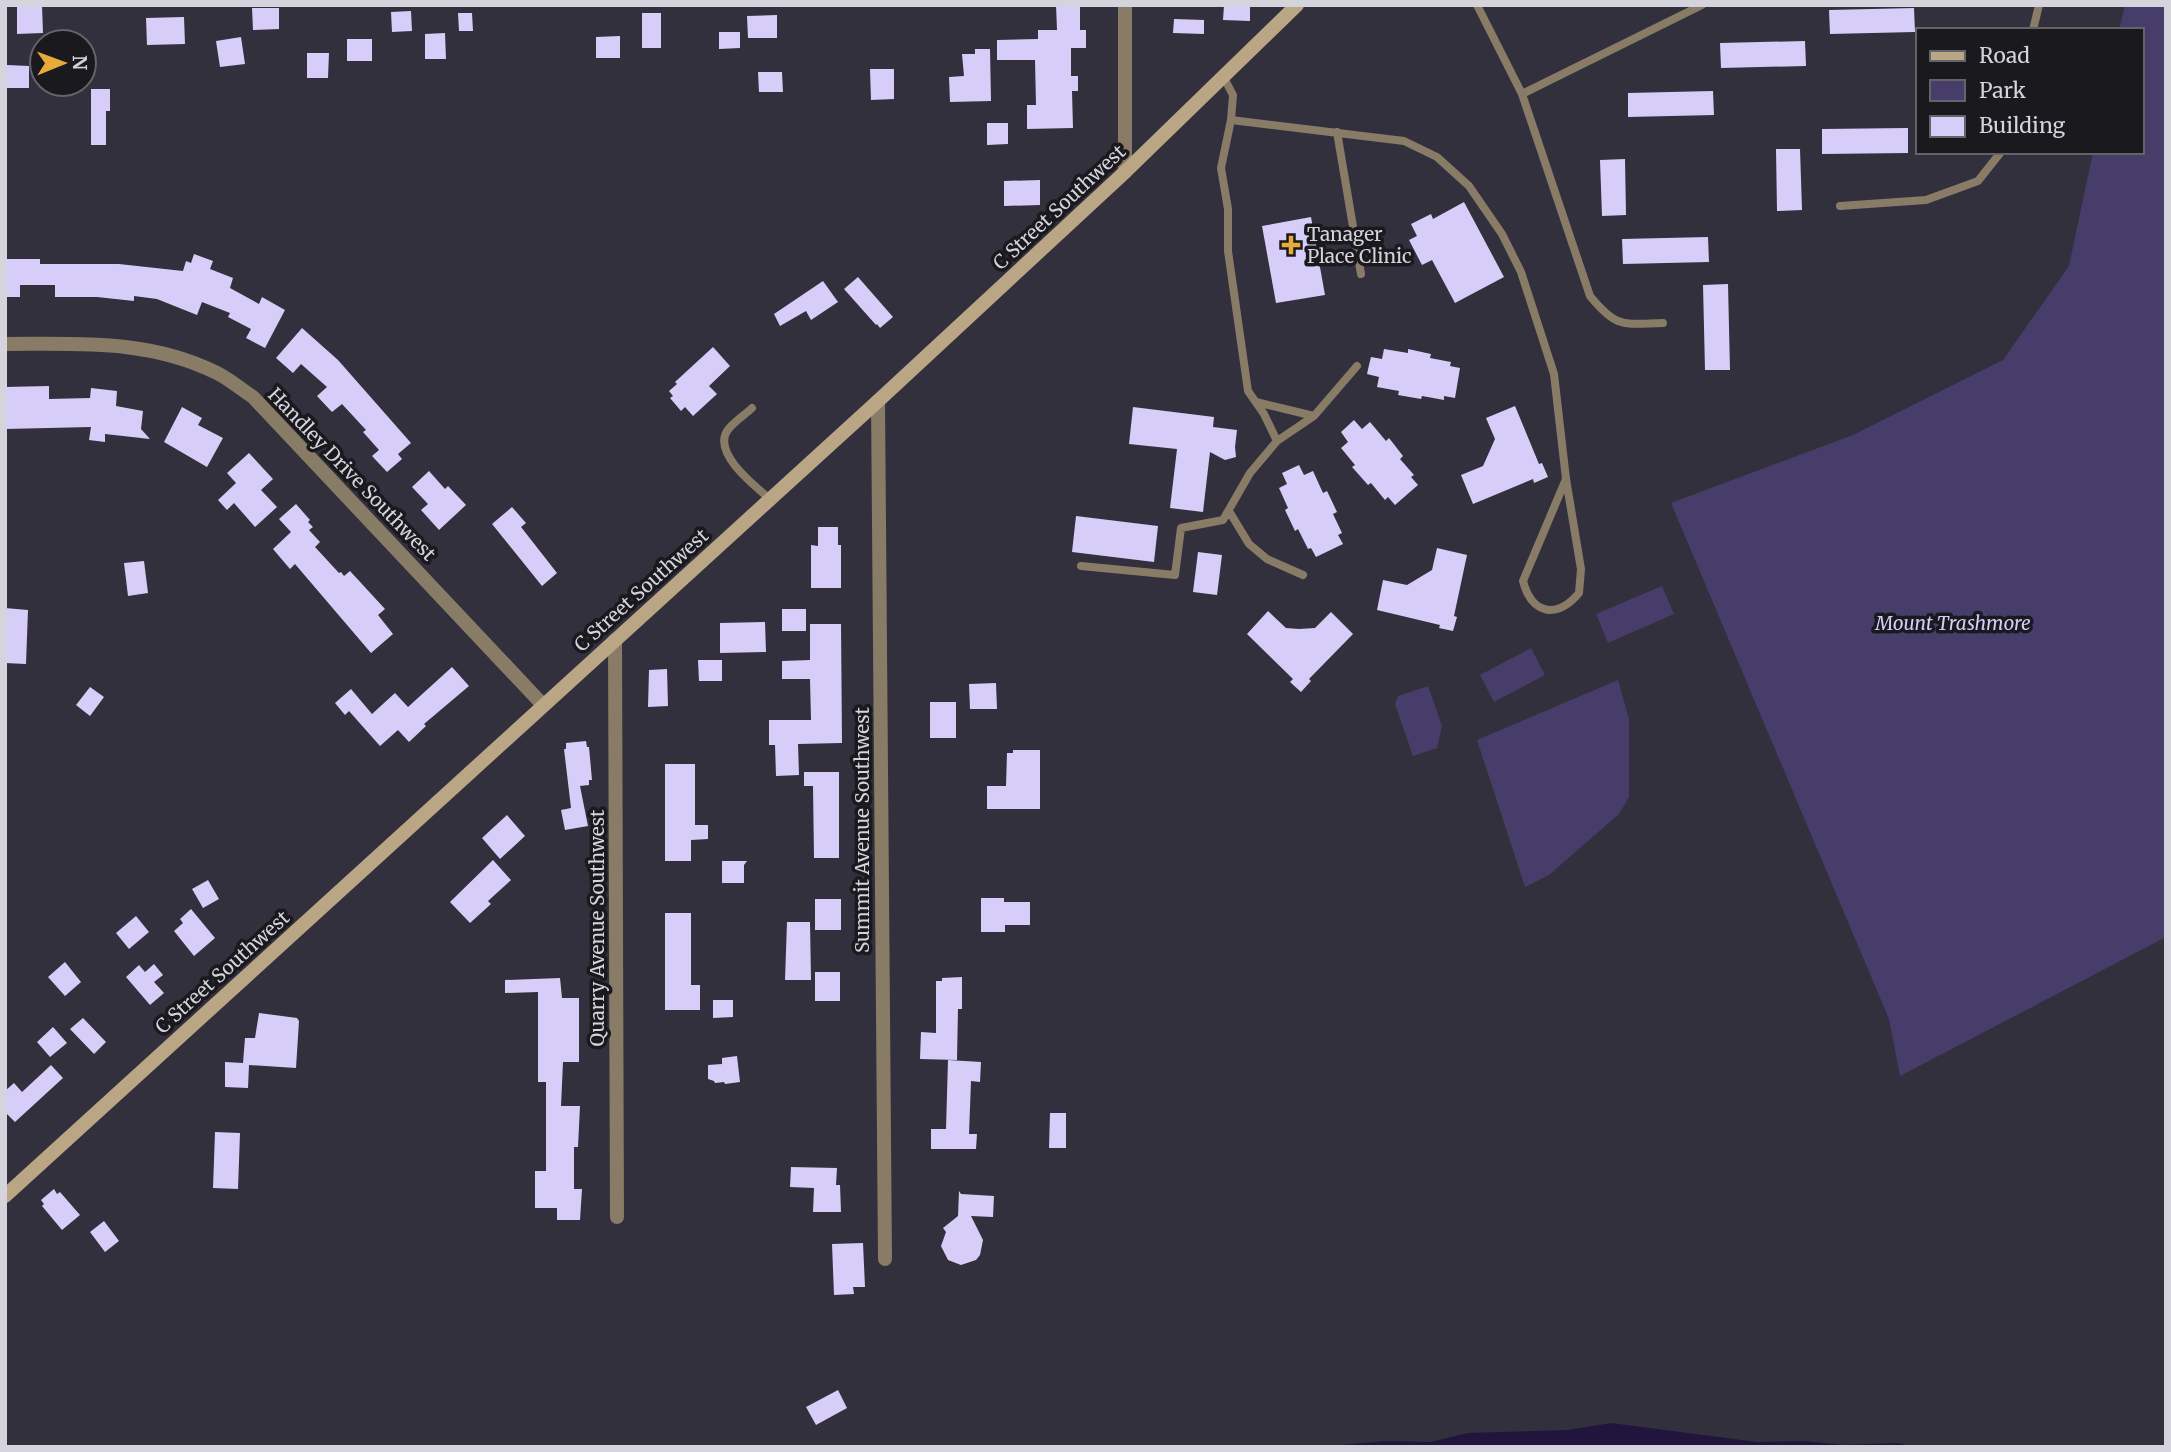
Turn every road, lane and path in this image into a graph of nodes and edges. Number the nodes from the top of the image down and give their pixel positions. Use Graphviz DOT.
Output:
graph roads {
  1 [pos="1125,5"];
  2 [pos="1297,5"];
  3 [pos="1477,5"];
  4 [pos="1702,5"];
  5 [pos="2039,5"];
  6 [pos="2034,28"];
  7 [pos="1224,78"];
  8 [pos="1522,94"];
  9 [pos="1231,120"];
  10 [pos="1337,132"];
  11 [pos="1999,154"];
  12 [pos="1125,172"];
  13 [pos="1840,206"];
  14 [pos="1361,274"];
  15 [pos="1663,323"];
  16 [pos="5,345"];
  17 [pos="1357,366"];
  18 [pos="878,401"];
  19 [pos="1256,402"];
  20 [pos="752,408"];
  21 [pos="1314,416"];
  22 [pos="1277,442"];
  23 [pos="1566,479"];
  24 [pos="770,499"];
  25 [pos="1229,511"];
  26 [pos="1081,566"];
  27 [pos="1303,575"];
  28 [pos="615,640"];
  29 [pos="543,705"];
  30 [pos="5,1196"];
  31 [pos="617,1217"];
  32 [pos="885,1259"];
  1 -- 12 [label="street"];
  2 -- 7 [label="main road, C Street Southwest"];
  3 -- 8 [label="lane"];
  4 -- 8 [label="lane"];
  5 -- 6 [label="lane"];
  7 -- 9 [label="lane"];
  7 -- 12 [label="main road, C Street Southwest"];
  8 -- 15 [label="lane"];
  9 -- 10 [label="lane"];
  9 -- 19 [label="lane"];
  10 -- 14 [label="lane"];
  10 -- 23 [label="lane"];
  11 -- 13 [label="lane"];
  12 -- 18 [label="main road, C Street Southwest"];
  16 -- 29 [label="street, Handley Drive Southwest"];
  17 -- 21 [label="lane"];
  18 -- 24 [label="main road, C Street Southwest"];
  18 -- 32 [label="street, Summit Avenue Southwest"];
  19 -- 21 [label="lane"];
  19 -- 22 [label="lane"];
  20 -- 24 [label="lane"];
  21 -- 22 [label="lane"];
  22 -- 25 [label="lane"];
  23 -- 23 [label="lane"];
  24 -- 28 [label="main road, C Street Southwest"];
  25 -- 26 [label="lane"];
  25 -- 27 [label="lane"];
  28 -- 29 [label="main road, C Street Southwest"];
  28 -- 31 [label="street, Quarry Avenue Southwest"];
  29 -- 30 [label="main road, C Street Southwest"];
}
